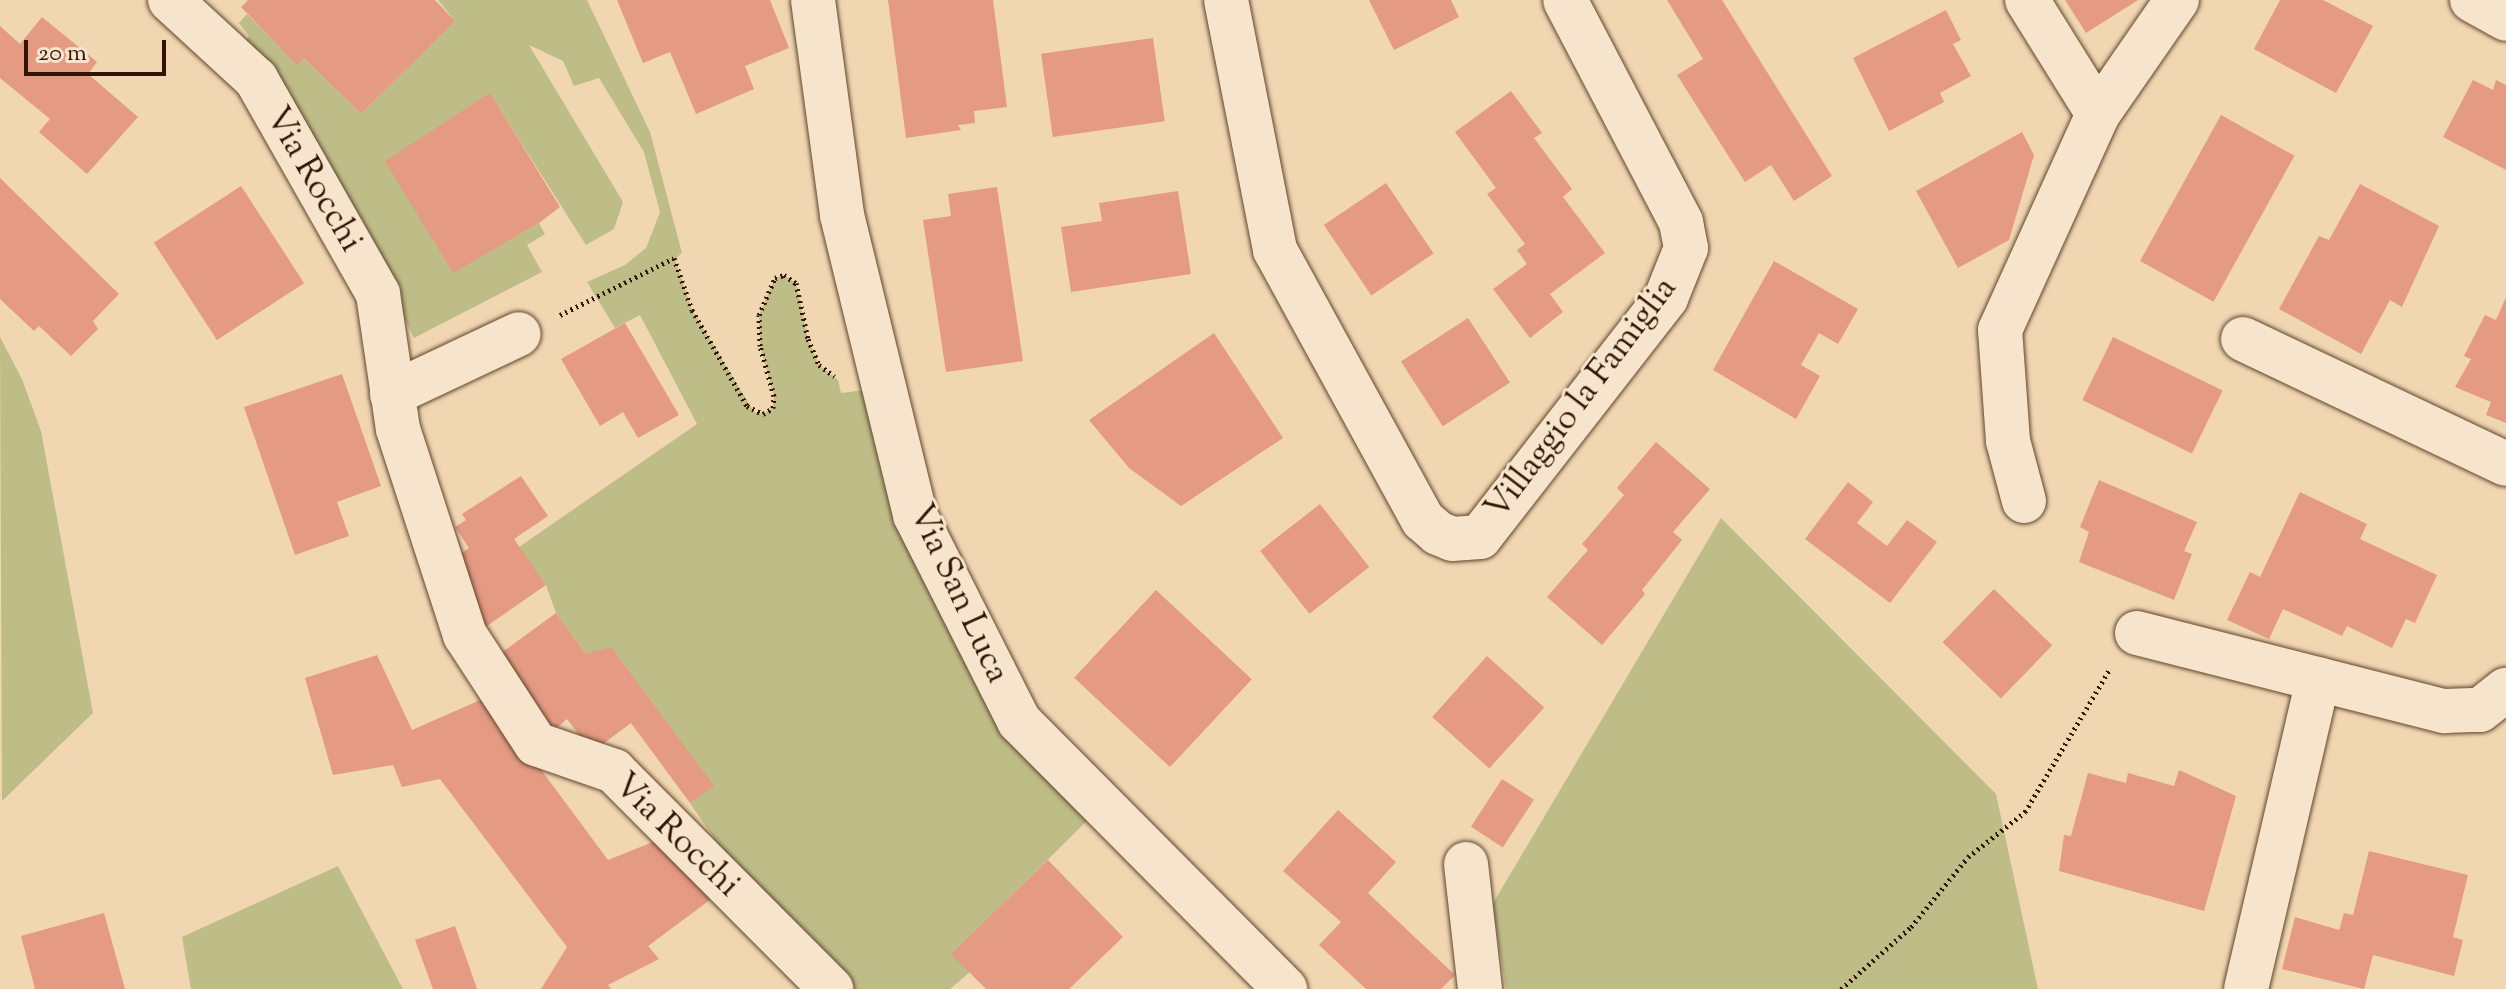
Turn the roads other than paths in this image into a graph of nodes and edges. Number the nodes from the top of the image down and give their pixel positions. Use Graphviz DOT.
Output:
graph roads {
  1 [pos="170,0"];
  2 [pos="813,0"];
  3 [pos="1226,0"];
  4 [pos="1565,0"];
  5 [pos="2027,0"];
  6 [pos="2177,0"];
  7 [pos="2472,0"];
  8 [pos="2506,19"];
  9 [pos="2098,114"];
  10 [pos="519,334"];
  11 [pos="2243,339"];
  12 [pos="392,394"];
  13 [pos="2506,464"];
  14 [pos="2024,501"];
  15 [pos="2137,633"];
  16 [pos="2318,679"];
  17 [pos="2506,690"];
  18 [pos="1466,864"];
  19 [pos="831,989"];
  20 [pos="1285,989"];
  21 [pos="1480,989"];
  22 [pos="2246,989"];
  1 -- 12 [label="street, Via Rocchi"];
  2 -- 20 [label="street, Via San Luca"];
  3 -- 4 [label="street, Villaggio la Famiglia"];
  5 -- 9 [label="street"];
  6 -- 9 [label="street"];
  7 -- 8 [label="street"];
  9 -- 14 [label="street"];
  10 -- 12 [label="street"];
  11 -- 13 [label="street"];
  12 -- 19 [label="street, Via Rocchi"];
  15 -- 16 [label="street"];
  16 -- 17 [label="street"];
  16 -- 22 [label="street"];
  18 -- 21 [label="street"];
}
